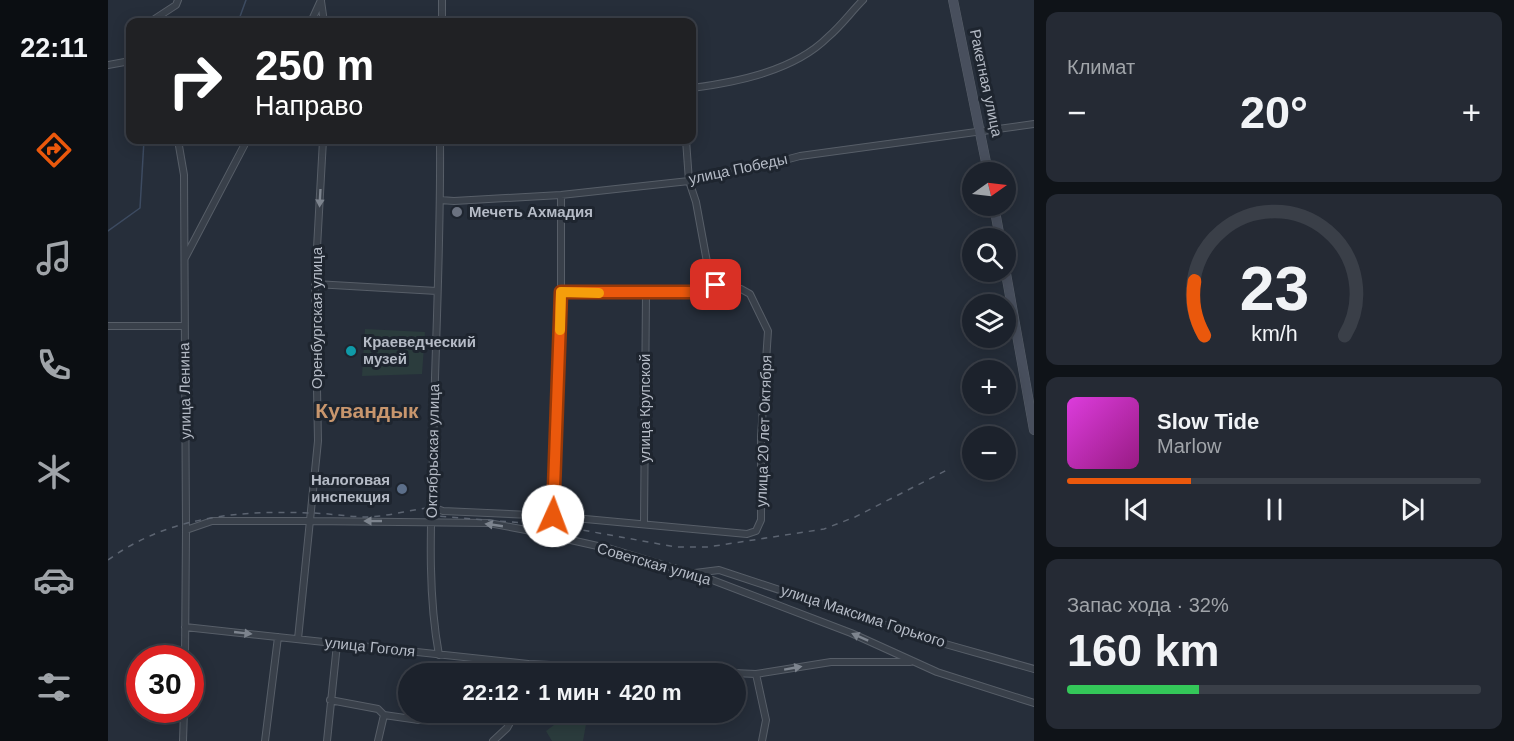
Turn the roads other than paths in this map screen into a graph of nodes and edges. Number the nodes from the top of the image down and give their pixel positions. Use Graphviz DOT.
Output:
graph roads {
  1 [pos="178,0"];
  2 [pos="321,0"];
  3 [pos="442,0"];
  4 [pos="863,0"];
  5 [pos="953,0"];
  6 [pos="156,18"];
  7 [pos="313,18"];
  8 [pos="323,18"];
  9 [pos="442,18"];
  10 [pos="126,63"];
  11 [pos="108,65"];
  12 [pos="696,87"];
  13 [pos="1034,124"];
  14 [pos="981,132"];
  15 [pos="179,144"];
  16 [pos="245,144"];
  17 [pos="323,144"];
  18 [pos="440,144"];
  19 [pos="686,144"];
  20 [pos="986,162"];
  21 [pos="688,181"];
  22 [pos="561,195"];
  23 [pos="440,200"];
  24 [pos="185,258"];
  25 [pos="1008,282"];
  26 [pos="315,284"];
  27 [pos="716,285"];
  28 [pos="437,291"];
  29 [pos="561,292"];
  30 [pos="646,293"];
  31 [pos="108,326"];
  32 [pos="184,327"];
  33 [pos="1034,430"];
  34 [pos="432,507"];
  35 [pos="553,516"];
  36 [pos="310,521"];
  37 [pos="432,522"];
  38 [pos="644,524"];
  39 [pos="186,530"];
  40 [pos="691,574"];
  41 [pos="185,627"];
  42 [pos="278,637"];
  43 [pos="298,639"];
  44 [pos="338,644"];
  45 [pos="185,645"];
  46 [pos="439,654"];
  47 [pos="913,662"];
  48 [pos="519,663"];
  49 [pos="1034,669"];
  50 [pos="746,674"];
  51 [pos="756,674"];
  52 [pos="330,700"];
  53 [pos="1033,702"];
  54 [pos="384,715"];
  55 [pos="398,717"];
  56 [pos="184,723"];
  57 [pos="510,723"];
  58 [pos="183,741"];
  59 [pos="265,741"];
  60 [pos="327,741"];
  61 [pos="378,741"];
  62 [pos="493,741"];
  63 [pos="762,741"];
  1 -- 6 [label="street"];
  2 -- 7 [label="street"];
  2 -- 8 [label="street"];
  3 -- 9 [label="street"];
  4 -- 12 [label="street"];
  5 -- 14 [label="main road, Ракетная улица"];
  10 -- 11 [label="street"];
  13 -- 14 [label="street, улица Победы"];
  14 -- 20 [label="main road, Ракетная улица"];
  14 -- 21 [label="street, улица Победы"];
  15 -- 24 [label="street"];
  16 -- 24 [label="street, улица Ленина"];
  17 -- 26 [label="street, Оренбургская улица, one-way"];
  18 -- 23 [label="street, Октябрьская улица"];
  19 -- 21 [label="street"];
  21 -- 22 [label="street, улица Победы"];
  21 -- 27 [label="street"];
  22 -- 23 [label="street, улица Победы"];
  22 -- 29 [label="street"];
  23 -- 28 [label="street, Октябрьская улица"];
  24 -- 32 [label="street, улица Ленина"];
  25 -- 33 [label="main road"];
  26 -- 28 [label="street"];
  26 -- 36 [label="street, Оренбургская улица"];
  27 -- 30 [label="street"];
  27 -- 38 [label="street, улица 20 лет Октября"];
  28 -- 34 [label="street, Октябрьская улица"];
  29 -- 30 [label="street"];
  29 -- 35 [label="street"];
  30 -- 38 [label="street, улица Крупской"];
  31 -- 32 [label="street"];
  32 -- 39 [label="street, улица Ленина"];
  34 -- 35 [label="street"];
  34 -- 37 [label="street, Октябрьская улица"];
  35 -- 38 [label="street"];
  37 -- 36 [label="street, Советская улица, one-way"];
  36 -- 39 [label="street, Советская улица"];
  36 -- 43 [label="street, Оренбургская улица"];
  40 -- 37 [label="street, Советская улица, one-way"];
  37 -- 46 [label="street, Октябрьская улица"];
  39 -- 41 [label="street, улица Ленина"];
  47 -- 40 [label="street, Советская улица, one-way"];
  40 -- 49 [label="street, улица Максима Горького"];
  41 -- 42 [label="street, улица Гоголя, one-way"];
  41 -- 45 [label="street, улица Ленина"];
  42 -- 43 [label="street, улица Гоголя"];
  42 -- 59 [label="street"];
  43 -- 44 [label="street, улица Гоголя"];
  44 -- 46 [label="street, улица Гоголя"];
  44 -- 52 [label="street"];
  46 -- 48 [label="street, улица Гоголя"];
  51 -- 47 [label="street, улица Гоголя, one-way"];
  47 -- 53 [label="street, Советская улица"];
  50 -- 51 [label="street, улица Гоголя"];
  51 -- 63 [label="street"];
  52 -- 54 [label="street"];
  52 -- 60 [label="street"];
  54 -- 55 [label="street"];
  54 -- 61 [label="street"];
  56 -- 58 [label="street"];
  57 -- 62 [label="street"];
}
